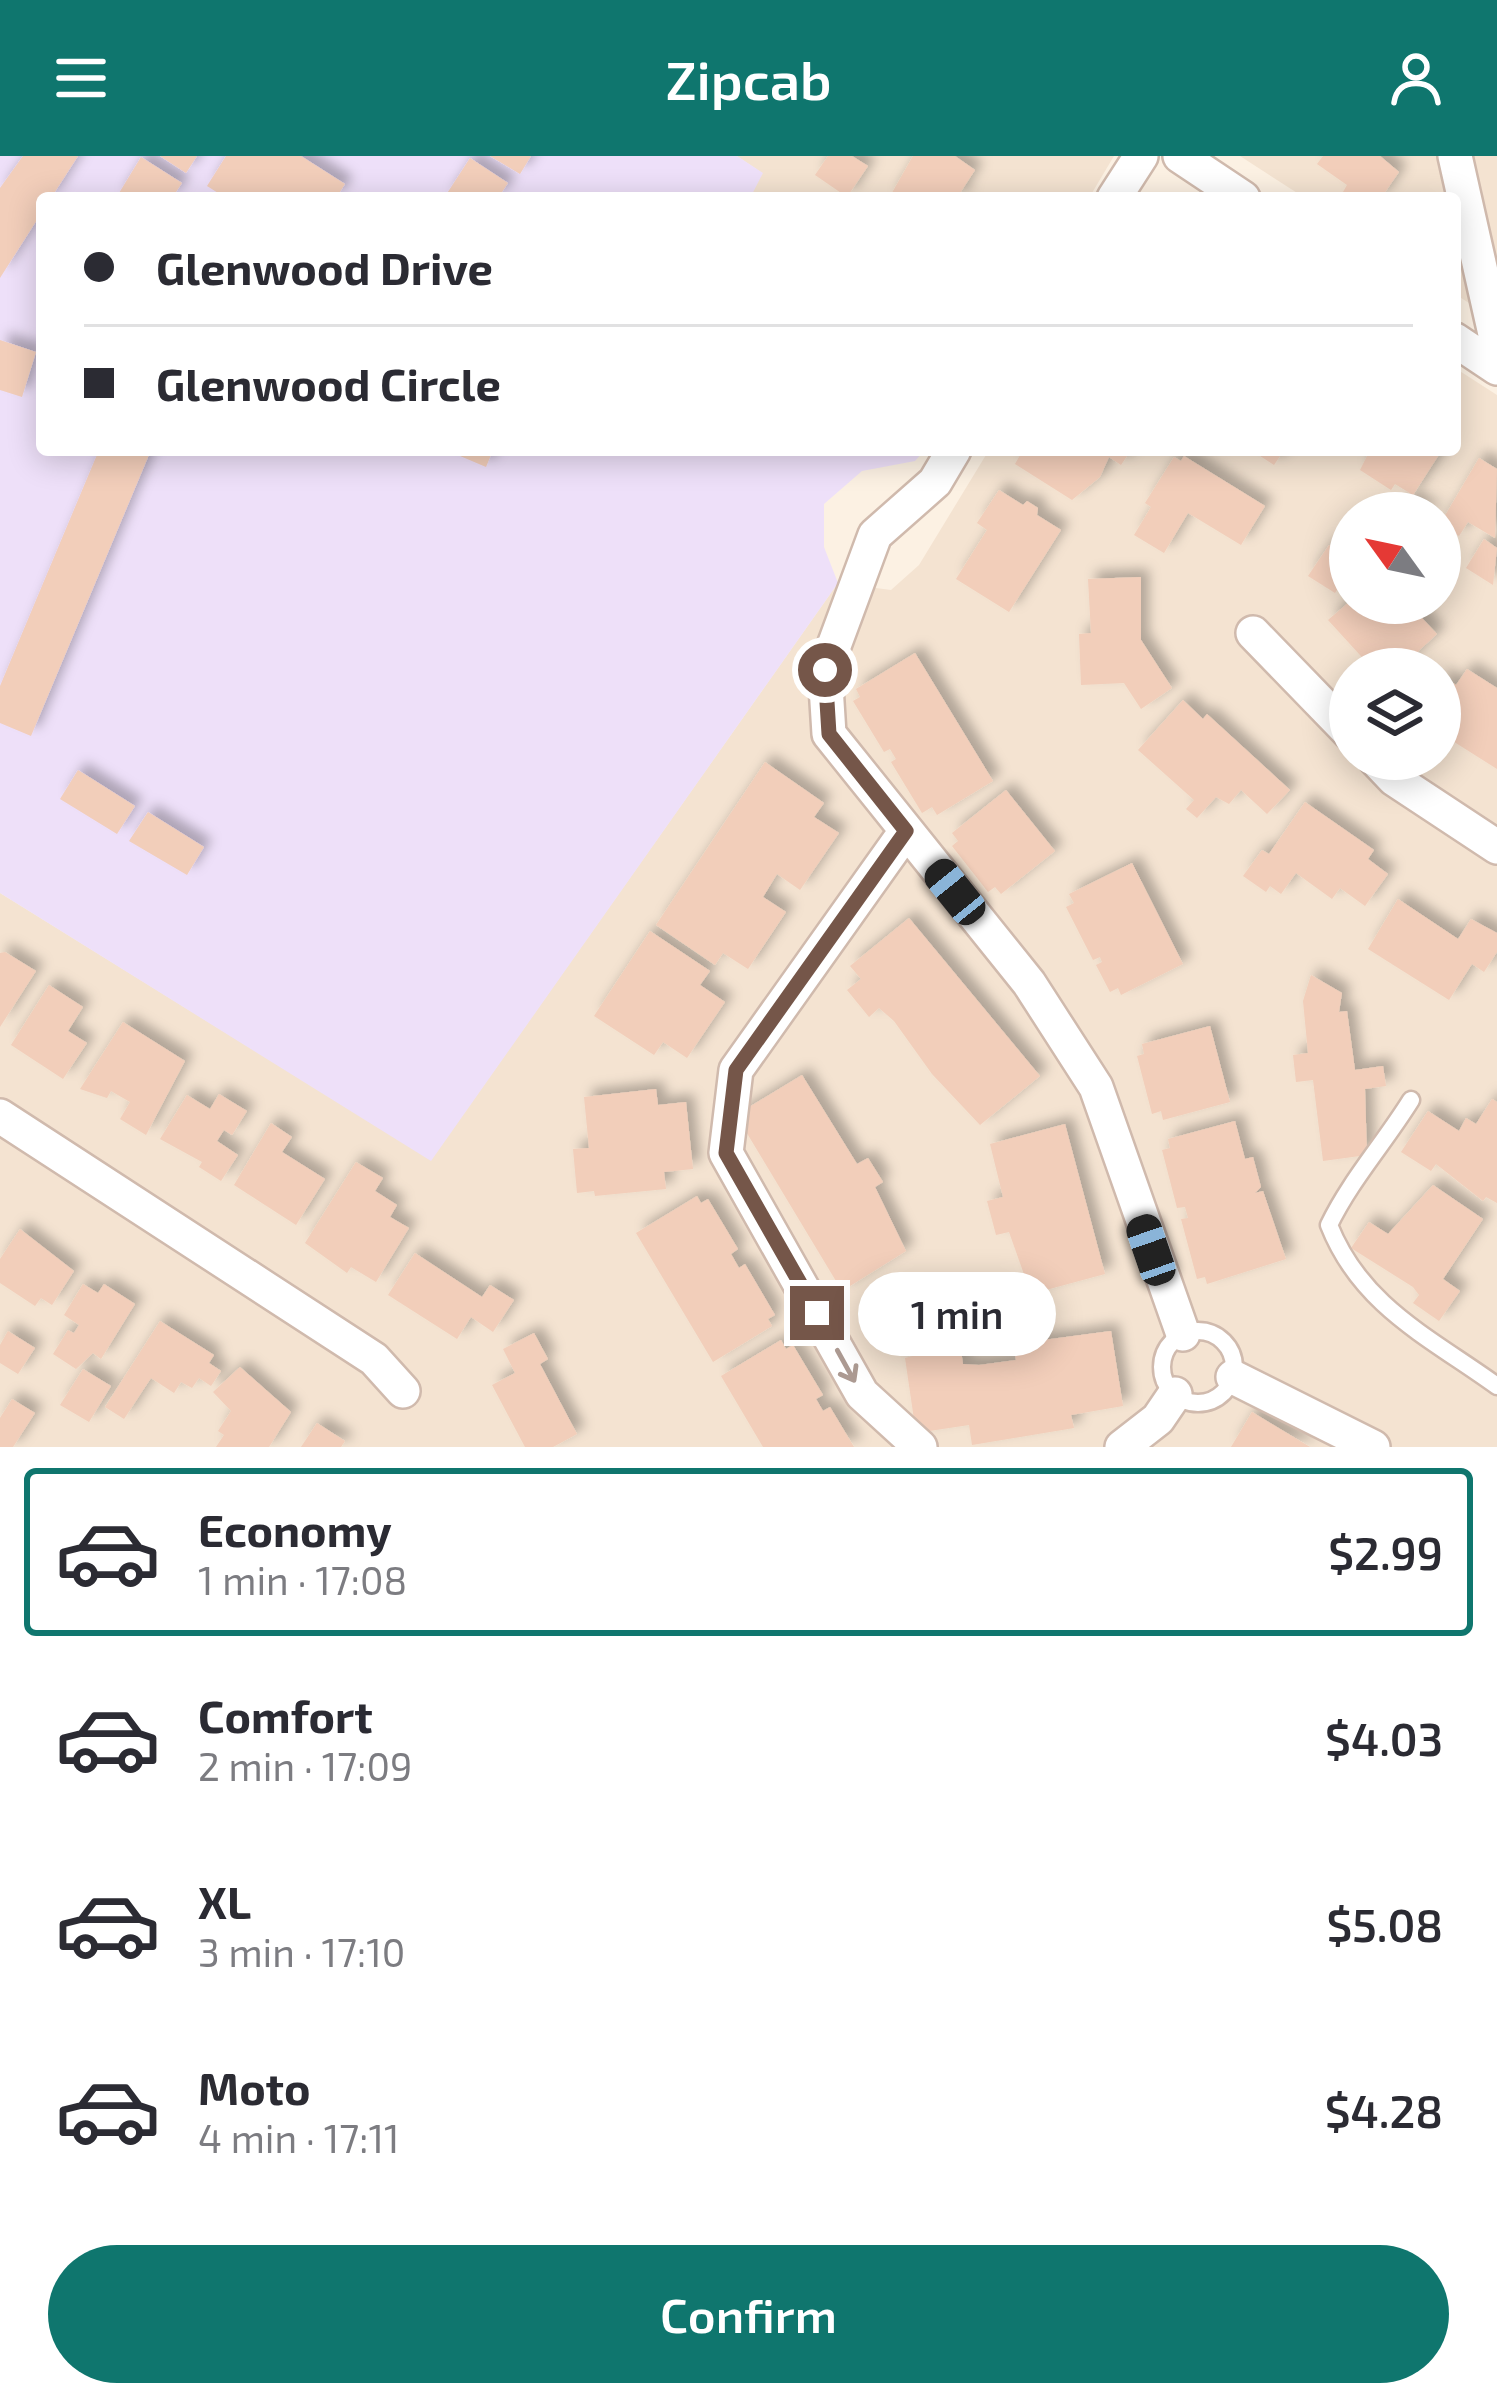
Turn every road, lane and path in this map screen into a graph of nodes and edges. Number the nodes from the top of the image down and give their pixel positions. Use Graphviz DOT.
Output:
graph roads {
  1 [pos="1141,156"];
  2 [pos="1180,156"];
  3 [pos="1455,156"];
  4 [pos="1118,192"];
  5 [pos="1234,192"];
  6 [pos="1497,343"];
  7 [pos="1461,344"];
  8 [pos="1497,368"];
  9 [pos="950,456"];
  10 [pos="1253,633"];
  11 [pos="1329,711"];
  12 [pos="1397,780"];
  13 [pos="906,831"];
  14 [pos="1497,847"];
  15 [pos="1411,1100"];
  16 [pos="0,1116"];
  17 [pos="1183,1334"];
  18 [pos="1233,1377"];
  19 [pos="1497,1386"];
  20 [pos="403,1391"];
  21 [pos="1175,1394"];
  22 [pos="920,1447"];
  23 [pos="1122,1447"];
  24 [pos="1373,1447"];
  1 -- 4 [label="street"];
  2 -- 5 [label="street"];
  3 -- 6 [label="street"];
  7 -- 8 [label="street"];
  9 -- 13 [label="street"];
  10 -- 11 [label="street"];
  12 -- 14 [label="street"];
  13 -- 17 [label="street"];
  13 -- 22 [label="street, one-way"];
  15 -- 19 [label="lane"];
  16 -- 20 [label="street"];
  17 -- 18 [label="lane"];
  17 -- 21 [label="lane"];
  18 -- 21 [label="lane"];
  18 -- 24 [label="street"];
  21 -- 23 [label="street"];
}
